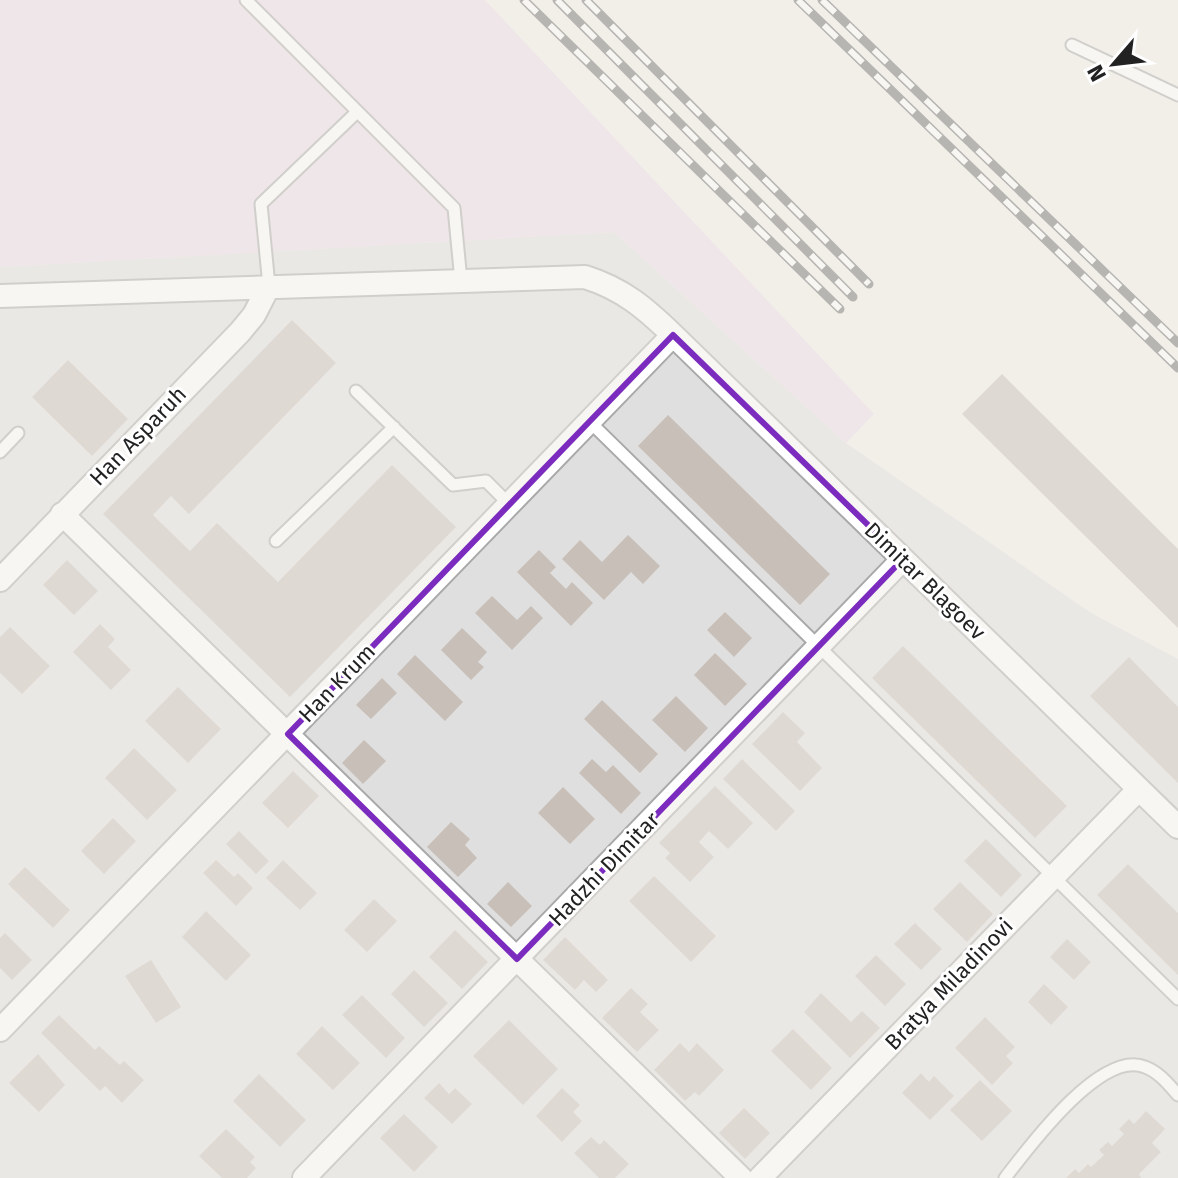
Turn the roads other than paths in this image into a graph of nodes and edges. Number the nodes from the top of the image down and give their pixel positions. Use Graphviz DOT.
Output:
graph roads {
  1 [pos="246,0"];
  2 [pos="1072,45"];
  3 [pos="1178,95"];
  4 [pos="357,112"];
  5 [pos="461,281"];
  6 [pos="269,286"];
  7 [pos="0,296"];
  8 [pos="673,335"];
  9 [pos="356,391"];
  10 [pos="590,422"];
  11 [pos="394,427"];
  12 [pos="18,433"];
  13 [pos="0,452"];
  14 [pos="510,505"];
  15 [pos="62,514"];
  16 [pos="276,541"];
  17 [pos="903,559"];
  18 [pos="2,573"];
  19 [pos="817,647"];
  20 [pos="288,734"];
  21 [pos="1139,789"];
  22 [pos="1178,827"];
  23 [pos="1054,877"];
  24 [pos="517,959"];
  25 [pos="1178,999"];
  26 [pos="0,1030"];
  27 [pos="1178,1095"];
  28 [pos="304,1178"];
  29 [pos="741,1178"];
  30 [pos="760,1178"];
  31 [pos="1005,1178"];
  1 -- 4 [label="lane"];
  2 -- 3 [label="lane"];
  4 -- 5 [label="lane"];
  4 -- 6 [label="lane"];
  5 -- 6 [label="street, Dimitar Blagoev"];
  5 -- 8 [label="street, Dimitar Blagoev"];
  6 -- 7 [label="street, Dimitar Blagoev"];
  6 -- 15 [label="street, Han Asparuh"];
  8 -- 10 [label="street, Han Krum"];
  8 -- 17 [label="street, Dimitar Blagoev"];
  9 -- 11 [label="lane"];
  10 -- 14 [label="street, Han Krum"];
  10 -- 19 [label="lane"];
  11 -- 14 [label="lane"];
  11 -- 16 [label="lane"];
  12 -- 13 [label="lane"];
  14 -- 20 [label="street, Han Krum"];
  15 -- 18 [label="street, Han Asparuh"];
  15 -- 20 [label="street"];
  17 -- 19 [label="street, Hadzhi Dimitar"];
  17 -- 21 [label="street, Dimitar Blagoev"];
  19 -- 23 [label="lane"];
  19 -- 24 [label="street, Hadzhi Dimitar"];
  20 -- 24 [label="street"];
  20 -- 26 [label="street, Han Krum"];
  21 -- 22 [label="street, Dimitar Blagoev"];
  21 -- 23 [label="street, Bratya Miladinovi"];
  23 -- 25 [label="lane"];
  23 -- 30 [label="street, Bratya Miladinovi"];
  24 -- 28 [label="street, Hadzhi Dimitar"];
  24 -- 29 [label="street"];
  27 -- 31 [label="lane"];
}
